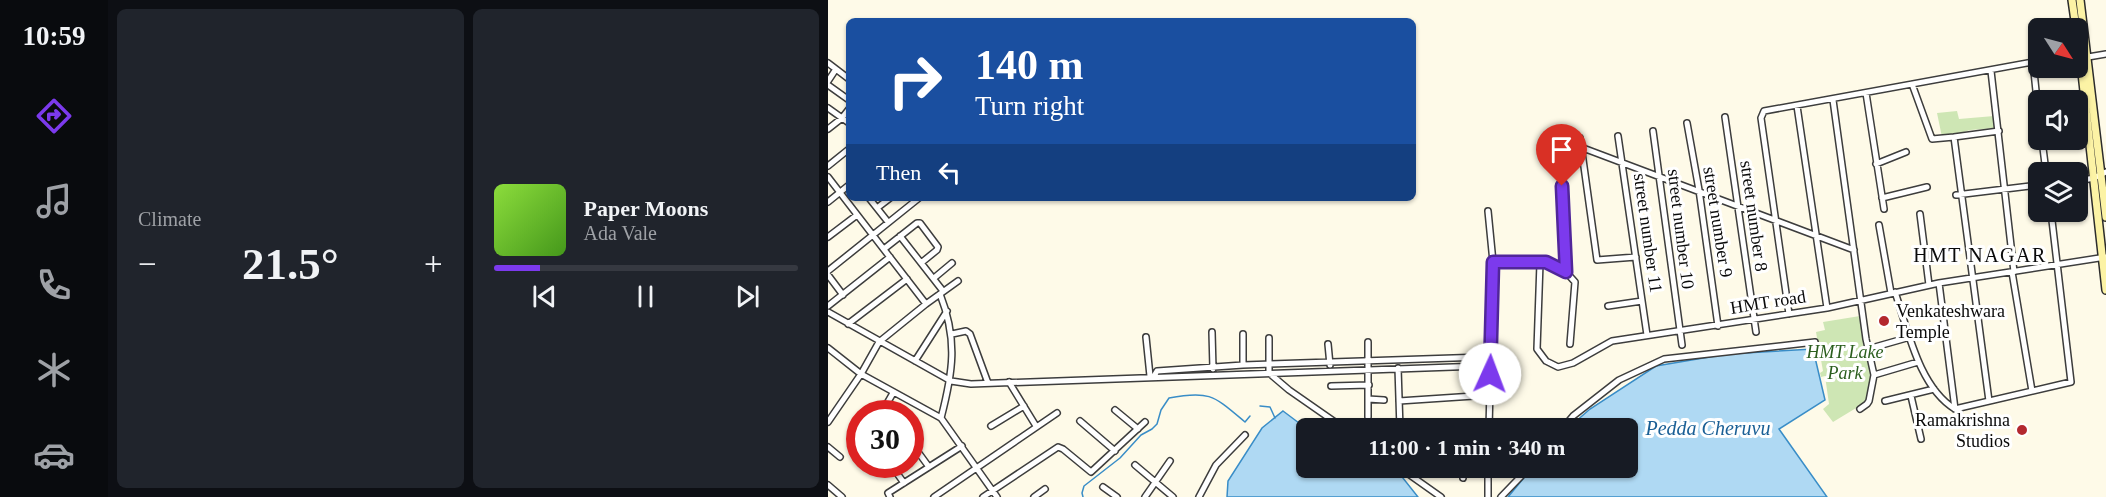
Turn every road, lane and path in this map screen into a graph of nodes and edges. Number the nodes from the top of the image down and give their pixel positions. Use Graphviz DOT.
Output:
graph roads {
  1 [pos="2072,0"];
  2 [pos="2080,0"];
  3 [pos="2075,18"];
  4 [pos="2083,18"];
  5 [pos="2106,54"];
  6 [pos="2088,57"];
  7 [pos="828,63"];
  8 [pos="2028,64"];
  9 [pos="836,69"];
  10 [pos="1991,71"];
  11 [pos="846,77"];
  12 [pos="2082,78"];
  13 [pos="828,83"];
  14 [pos="1912,84"];
  15 [pos="1866,93"];
  16 [pos="846,97"];
  17 [pos="1833,99"];
  18 [pos="1797,106"];
  19 [pos="828,108"];
  20 [pos="846,113"];
  21 [pos="1725,117"];
  22 [pos="842,118"];
  23 [pos="846,121"];
  24 [pos="1686,123"];
  25 [pos="828,129"];
  26 [pos="1653,131"];
  27 [pos="1998,131"];
  28 [pos="1618,136"];
  29 [pos="1954,137"];
  30 [pos="1580,138"];
  31 [pos="1559,143"];
  32 [pos="1583,148"];
  33 [pos="846,151"];
  34 [pos="1906,152"];
  35 [pos="1622,162"];
  36 [pos="1876,164"];
  37 [pos="828,166"];
  38 [pos="2104,174"];
  39 [pos="828,177"];
  40 [pos="1660,177"];
  41 [pos="2094,178"];
  42 [pos="2088,179"];
  43 [pos="2028,186"];
  44 [pos="846,187"];
  45 [pos="1927,187"];
  46 [pos="1699,190"];
  47 [pos="2004,190"];
  48 [pos="840,192"];
  49 [pos="1959,195"];
  50 [pos="1882,198"];
  51 [pos="846,200"];
  52 [pos="847,201"];
  53 [pos="871,201"];
  54 [pos="886,201"];
  55 [pos="915,201"];
  56 [pos="828,202"];
  57 [pos="1737,206"];
  58 [pos="877,208"];
  59 [pos="1884,209"];
  60 [pos="1488,211"];
  61 [pos="1920,214"];
  62 [pos="857,215"];
  63 [pos="2106,217"];
  64 [pos="1776,220"];
  65 [pos="888,222"];
  66 [pos="2052,222"];
  67 [pos="1879,225"];
  68 [pos="873,235"];
  69 [pos="900,236"];
  70 [pos="1817,236"];
  71 [pos="828,237"];
  72 [pos="884,249"];
  73 [pos="1854,250"];
  74 [pos="890,257"];
  75 [pos="1636,257"];
  76 [pos="2104,258"];
  77 [pos="952,262"];
  78 [pos="1493,262"];
  79 [pos="921,263"];
  80 [pos="1540,263"];
  81 [pos="2057,266"];
  82 [pos="1566,272"];
  83 [pos="2013,272"];
  84 [pos="828,273"];
  85 [pos="933,278"];
  86 [pos="907,279"];
  87 [pos="1973,279"];
  88 [pos="958,281"];
  89 [pos="1939,283"];
  90 [pos="1929,285"];
  91 [pos="2106,290"];
  92 [pos="942,293"];
  93 [pos="1893,293"];
  94 [pos="843,295"];
  95 [pos="1642,301"];
  96 [pos="1861,302"];
  97 [pos="926,304"];
  98 [pos="828,306"];
  99 [pos="1608,306"];
  100 [pos="1827,308"];
  101 [pos="947,311"];
  102 [pos="828,312"];
  103 [pos="1789,314"];
  104 [pos="1754,319"];
  105 [pos="848,324"];
  106 [pos="1718,326"];
  107 [pos="1680,330"];
  108 [pos="1212,332"];
  109 [pos="1756,332"];
  110 [pos="952,334"];
  111 [pos="1243,334"];
  112 [pos="1647,335"];
  113 [pos="1146,337"];
  114 [pos="1910,337"];
  115 [pos="1269,338"];
  116 [pos="879,342"];
  117 [pos="1368,342"];
  118 [pos="1815,342"];
  119 [pos="1328,344"];
  120 [pos="1570,344"];
  121 [pos="1682,345"];
  122 [pos="828,348"];
  123 [pos="1868,349"];
  124 [pos="1456,358"];
  125 [pos="1368,360"];
  126 [pos="1398,360"];
  127 [pos="915,361"];
  128 [pos="1330,362"];
  129 [pos="1918,362"];
  130 [pos="1269,364"];
  131 [pos="1243,365"];
  132 [pos="1456,366"];
  133 [pos="1213,367"];
  134 [pos="1368,369"];
  135 [pos="1398,369"];
  136 [pos="1331,370"];
  137 [pos="1269,373"];
  138 [pos="861,374"];
  139 [pos="1214,374"];
  140 [pos="1490,374"];
  141 [pos="1874,375"];
  142 [pos="1152,376"];
  143 [pos="1516,376"];
  144 [pos="951,381"];
  145 [pos="1009,382"];
  146 [pos="988,383"];
  147 [pos="1331,386"];
  148 [pos="1369,386"];
  149 [pos="1934,389"];
  150 [pos="2032,391"];
  151 [pos="893,393"];
  152 [pos="1474,396"];
  153 [pos="1911,396"];
  154 [pos="1368,399"];
  155 [pos="889,400"];
  156 [pos="1383,400"];
  157 [pos="1400,401"];
  158 [pos="1885,401"];
  159 [pos="1989,401"];
  160 [pos="1024,406"];
  161 [pos="1860,409"];
  162 [pos="1955,409"];
  163 [pos="1115,410"];
  164 [pos="1056,413"];
  165 [pos="1368,417"];
  166 [pos="941,418"];
  167 [pos="1329,418"];
  168 [pos="1400,418"];
  169 [pos="1489,418"];
  170 [pos="1571,418"];
  171 [pos="1080,421"];
  172 [pos="828,422"];
  173 [pos="1145,422"];
  174 [pos="991,426"];
  175 [pos="1036,426"];
  176 [pos="1138,429"];
  177 [pos="1245,435"];
  178 [pos="1921,439"];
  179 [pos="962,446"];
  180 [pos="828,447"];
  181 [pos="1115,451"];
  182 [pos="840,457"];
  183 [pos="924,460"];
  184 [pos="1170,462"];
  185 [pos="1135,465"];
  186 [pos="929,467"];
  187 [pos="977,467"];
  188 [pos="900,478"];
  189 [pos="1414,478"];
  190 [pos="1488,478"];
  191 [pos="1519,478"];
  192 [pos="1156,482"];
  193 [pos="904,483"];
  194 [pos="828,485"];
  195 [pos="1103,487"];
  196 [pos="1045,489"];
  197 [pos="992,491"];
  198 [pos="842,497"];
  199 [pos="890,497"];
  200 [pos="934,497"];
  201 [pos="983,497"];
  202 [pos="997,497"];
  203 [pos="1034,497"];
  204 [pos="1117,497"];
  205 [pos="1145,497"];
  206 [pos="1173,497"];
  207 [pos="1199,497"];
  208 [pos="1441,497"];
  209 [pos="1488,497"];
  210 [pos="1501,497"];
  1 -- 3 [label="main road"];
  2 -- 4 [label="main road"];
  5 -- 6 [label="street"];
  6 -- 38 [label="main road"];
  7 -- 9 [label="street"];
  8 -- 10 [label="street"];
  9 -- 11 [label="street"];
  9 -- 13 [label="street"];
  10 -- 14 [label="street"];
  10 -- 27 [label="street"];
  12 -- 41 [label="main road"];
  13 -- 16 [label="street"];
  14 -- 15 [label="street"];
  14 -- 29 [label="street"];
  15 -- 17 [label="street"];
  15 -- 36 [label="street"];
  17 -- 18 [label="street"];
  17 -- 73 [label="street"];
  18 -- 64 [label="street"];
  18 -- 70 [label="street"];
  19 -- 22 [label="street"];
  20 -- 22 [label="street"];
  21 -- 57 [label="street, street number 8"];
  22 -- 23 [label="street"];
  22 -- 25 [label="street"];
  24 -- 46 [label="street, street number 9"];
  26 -- 40 [label="street, street number 10"];
  27 -- 29 [label="street"];
  27 -- 47 [label="street"];
  28 -- 35 [label="street, street number 11"];
  29 -- 49 [label="street"];
  30 -- 32 [label="street"];
  31 -- 82 [label="street"];
  32 -- 35 [label="street"];
  32 -- 75 [label="street"];
  33 -- 37 [label="street"];
  34 -- 36 [label="street"];
  35 -- 40 [label="street"];
  35 -- 75 [label="street, street number 11"];
  36 -- 50 [label="street"];
  38 -- 41 [label="street"];
  38 -- 63 [label="main road"];
  39 -- 48 [label="street"];
  40 -- 46 [label="street"];
  40 -- 107 [label="street, street number 10"];
  41 -- 42 [label="street"];
  41 -- 76 [label="main road"];
  43 -- 47 [label="street"];
  44 -- 48 [label="street"];
  45 -- 50 [label="street"];
  46 -- 57 [label="street"];
  46 -- 106 [label="street, street number 9"];
  47 -- 49 [label="street"];
  47 -- 83 [label="street"];
  48 -- 51 [label="street"];
  48 -- 56 [label="street"];
  49 -- 87 [label="street"];
  50 -- 59 [label="street"];
  52 -- 62 [label="street"];
  53 -- 58 [label="street"];
  54 -- 58 [label="street"];
  55 -- 65 [label="street"];
  57 -- 64 [label="street"];
  57 -- 104 [label="street, street number 8"];
  58 -- 65 [label="street"];
  60 -- 78 [label="street"];
  61 -- 90 [label="street"];
  62 -- 68 [label="street"];
  62 -- 71 [label="street"];
  64 -- 70 [label="street"];
  64 -- 103 [label="street"];
  65 -- 68 [label="street"];
  66 -- 81 [label="street"];
  67 -- 93 [label="street"];
  68 -- 72 [label="street"];
  68 -- 84 [label="street"];
  69 -- 72 [label="street"];
  69 -- 79 [label="street"];
  69 -- 79 [label="street"];
  70 -- 73 [label="street"];
  70 -- 100 [label="street"];
  72 -- 74 [label="street"];
  73 -- 96 [label="street"];
  74 -- 86 [label="street"];
  74 -- 94 [label="street"];
  75 -- 95 [label="street, street number 11"];
  76 -- 81 [label="street, HMT road"];
  76 -- 91 [label="main road"];
  77 -- 85 [label="street"];
  78 -- 80 [label="street"];
  78 -- 140 [label="street"];
  79 -- 85 [label="street"];
  80 -- 82 [label="street"];
  80 -- 112 [label="street, HMT road"];
  81 -- 83 [label="street, HMT road"];
  81 -- 150 [label="street"];
  82 -- 120 [label="street"];
  83 -- 87 [label="street, HMT road"];
  83 -- 150 [label="street"];
  84 -- 94 [label="street"];
  85 -- 92 [label="street"];
  86 -- 97 [label="street"];
  86 -- 105 [label="street"];
  87 -- 89 [label="street, HMT road"];
  87 -- 159 [label="street"];
  88 -- 92 [label="street"];
  89 -- 90 [label="street, HMT road"];
  89 -- 162 [label="street"];
  90 -- 93 [label="street, HMT road"];
  92 -- 97 [label="street"];
  92 -- 101 [label="street"];
  93 -- 96 [label="street, HMT road"];
  93 -- 114 [label="street"];
  94 -- 98 [label="street"];
  95 -- 99 [label="street"];
  95 -- 112 [label="street, street number 11"];
  96 -- 100 [label="street, HMT road"];
  96 -- 123 [label="street"];
  97 -- 116 [label="street"];
  100 -- 103 [label="street, HMT road"];
  101 -- 110 [label="street"];
  101 -- 127 [label="street"];
  102 -- 105 [label="street"];
  103 -- 104 [label="street, HMT road"];
  104 -- 106 [label="street, HMT road"];
  104 -- 109 [label="street, street number 8"];
  105 -- 116 [label="street"];
  106 -- 107 [label="street, HMT road"];
  107 -- 112 [label="street, HMT road"];
  107 -- 121 [label="street, street number 10"];
  108 -- 133 [label="street"];
  110 -- 144 [label="street"];
  110 -- 146 [label="street"];
  111 -- 131 [label="street"];
  113 -- 142 [label="street"];
  114 -- 123 [label="street"];
  114 -- 129 [label="street"];
  115 -- 130 [label="street"];
  116 -- 127 [label="street"];
  116 -- 138 [label="street"];
  117 -- 125 [label="street"];
  118 -- 170 [label="street"];
  119 -- 128 [label="street"];
  122 -- 138 [label="street"];
  123 -- 141 [label="street"];
  124 -- 126 [label="street"];
  124 -- 132 [label="street"];
  124 -- 132 [label="street"];
  125 -- 126 [label="street"];
  125 -- 128 [label="street"];
  125 -- 134 [label="street"];
  126 -- 135 [label="street"];
  127 -- 144 [label="street"];
  128 -- 130 [label="street"];
  128 -- 136 [label="street"];
  129 -- 141 [label="street"];
  129 -- 149 [label="street"];
  130 -- 131 [label="street"];
  130 -- 137 [label="street"];
  131 -- 133 [label="street"];
  132 -- 135 [label="street"];
  133 -- 139 [label="street"];
  133 -- 142 [label="street"];
  134 -- 135 [label="street"];
  134 -- 136 [label="street"];
  134 -- 148 [label="street"];
  135 -- 157 [label="street"];
  136 -- 137 [label="street"];
  137 -- 139 [label="street"];
  137 -- 167 [label="street"];
  138 -- 151 [label="street"];
  138 -- 172 [label="street"];
  139 -- 142 [label="street"];
  140 -- 143 [label="street"];
  140 -- 169 [label="street"];
  141 -- 161 [label="street"];
  142 -- 145 [label="street"];
  144 -- 146 [label="street"];
  144 -- 166 [label="street"];
  145 -- 146 [label="street"];
  145 -- 160 [label="street"];
  147 -- 148 [label="street"];
  148 -- 154 [label="street"];
  149 -- 153 [label="street"];
  149 -- 162 [label="street"];
  150 -- 159 [label="street"];
  151 -- 155 [label="street"];
  151 -- 166 [label="street"];
  152 -- 157 [label="street"];
  153 -- 158 [label="street"];
  153 -- 178 [label="street"];
  154 -- 156 [label="street"];
  154 -- 165 [label="street"];
  157 -- 168 [label="street"];
  159 -- 162 [label="street"];
  160 -- 174 [label="street"];
  160 -- 175 [label="street"];
  163 -- 176 [label="street"];
  164 -- 175 [label="street"];
  166 -- 179 [label="street"];
  171 -- 181 [label="street"];
  173 -- 176 [label="street"];
  175 -- 187 [label="street"];
  176 -- 181 [label="street"];
  177 -- 207 [label="street"];
  179 -- 186 [label="street"];
  179 -- 187 [label="street"];
  180 -- 182 [label="street"];
  181 -- 197 [label="street"];
  183 -- 186 [label="street"];
  184 -- 192 [label="street"];
  185 -- 192 [label="street"];
  186 -- 193 [label="street"];
  187 -- 197 [label="street"];
  187 -- 200 [label="street"];
  188 -- 193 [label="street"];
  189 -- 208 [label="street"];
  190 -- 209 [label="street"];
  191 -- 210 [label="street"];
  192 -- 205 [label="street"];
  192 -- 206 [label="street"];
  193 -- 199 [label="street"];
  194 -- 198 [label="street"];
  195 -- 204 [label="street"];
  196 -- 203 [label="street"];
  197 -- 201 [label="street"];
  197 -- 202 [label="street"];
}
